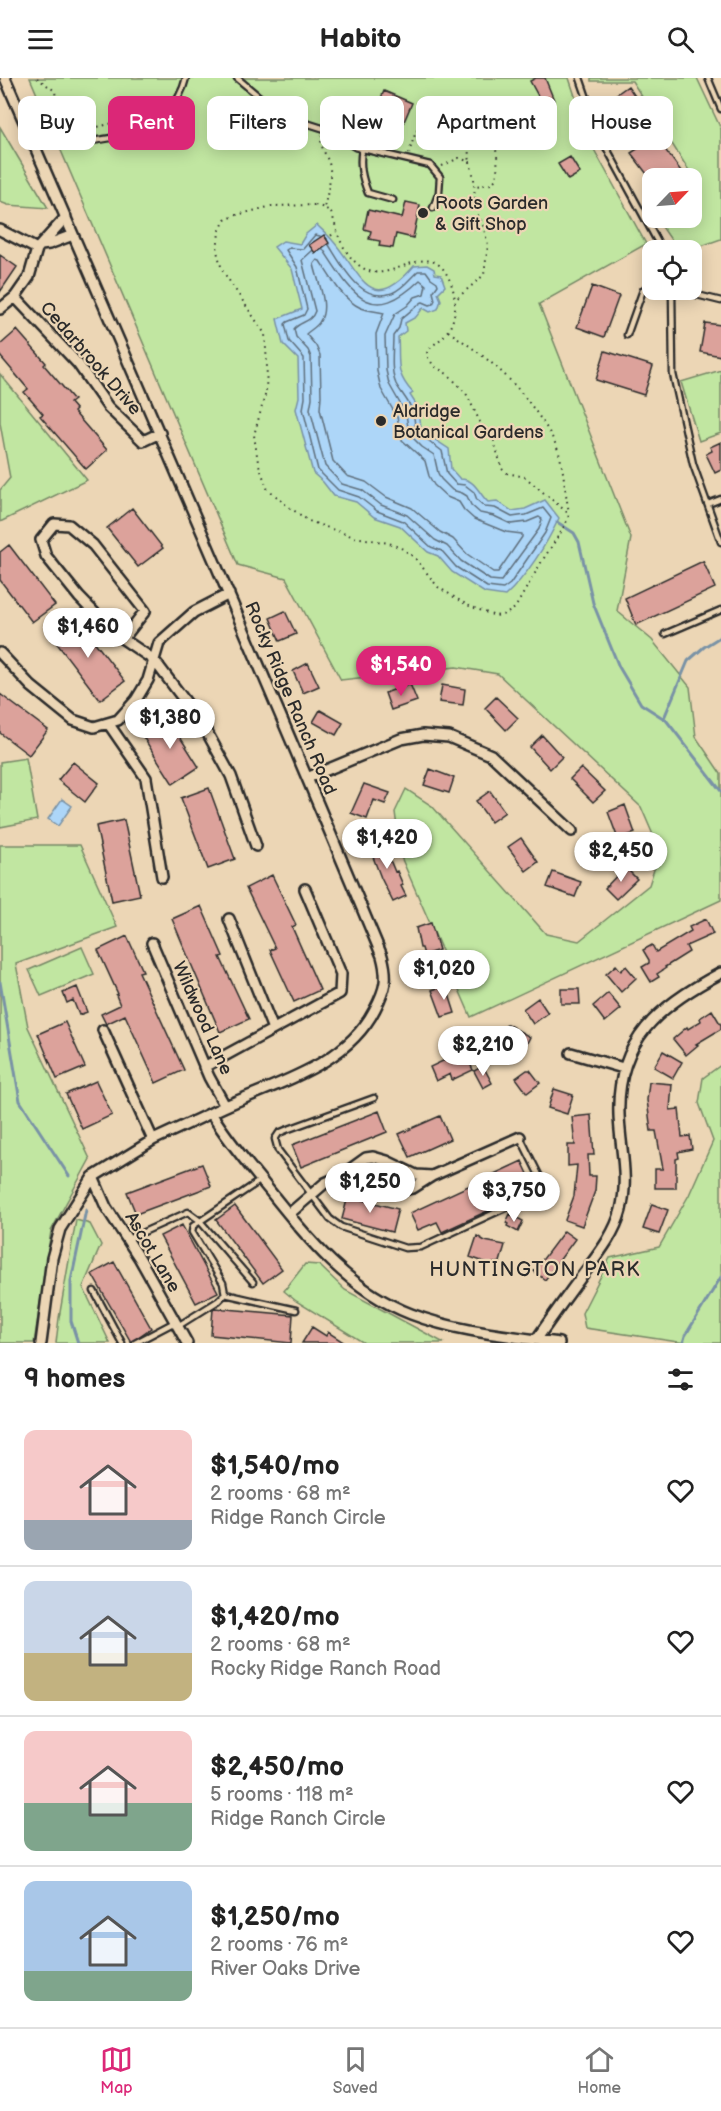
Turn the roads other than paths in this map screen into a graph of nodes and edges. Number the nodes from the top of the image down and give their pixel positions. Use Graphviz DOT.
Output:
graph roads {
  1 [pos="186,78"];
  2 [pos="237,78"];
  3 [pos="580,78"];
  4 [pos="708,78"];
  5 [pos="4,80"];
  6 [pos="721,109"];
  7 [pos="18,110"];
  8 [pos="320,127"];
  9 [pos="96,141"];
  10 [pos="37,150"];
  11 [pos="362,150"];
  12 [pos="367,150"];
  13 [pos="393,200"];
  14 [pos="433,208"];
  15 [pos="66,217"];
  16 [pos="0,230"];
  17 [pos="73,235"];
  18 [pos="657,240"];
  19 [pos="39,247"];
  20 [pos="642,293"];
  21 [pos="702,296"];
  22 [pos="15,297"];
  23 [pos="672,300"];
  24 [pos="721,301"];
  25 [pos="0,309"];
  26 [pos="627,335"];
  27 [pos="160,433"];
  28 [pos="721,499"];
  29 [pos="708,504"];
  30 [pos="721,542"];
  31 [pos="229,594"];
  32 [pos="721,610"];
  33 [pos="665,634"];
  34 [pos="123,639"];
  35 [pos="0,653"];
  36 [pos="154,660"];
  37 [pos="108,723"];
  38 [pos="307,778"];
  39 [pos="573,831"];
  40 [pos="256,846"];
  41 [pos="162,877"];
  42 [pos="305,889"];
  43 [pos="229,919"];
  44 [pos="152,943"];
  45 [pos="721,973"];
  46 [pos="273,1029"];
  47 [pos="103,1030"];
  48 [pos="571,1053"];
  49 [pos="204,1066"];
  50 [pos="623,1068"];
  51 [pos="374,1098"];
  52 [pos="225,1106"];
  53 [pos="211,1113"];
  54 [pos="520,1137"];
  55 [pos="153,1140"];
  56 [pos="341,1176"];
  57 [pos="432,1176"];
  58 [pos="93,1177"];
  59 [pos="261,1180"];
  60 [pos="312,1195"];
  61 [pos="288,1214"];
  62 [pos="199,1220"];
  63 [pos="128,1239"];
  64 [pos="253,1282"];
  65 [pos="94,1292"];
  66 [pos="225,1294"];
  67 [pos="296,1310"];
  68 [pos="176,1324"];
  69 [pos="537,1340"];
  70 [pos="41,1343"];
  71 [pos="122,1343"];
  72 [pos="135,1343"];
  73 [pos="187,1343"];
  74 [pos="559,1343"];
  1 -- 9 [label="lane"];
  2 -- 8 [label="lane"];
  3 -- 18 [label="lane"];
  4 -- 6 [label="lane"];
  5 -- 7 [label="street, Rocky Ridge Ranch Road"];
  10 -- 15 [label="street, Rocky Ridge Ranch Road"];
  11 -- 13 [label="lane"];
  12 -- 14 [label="lane"];
  15 -- 17 [label="street, Rocky Ridge Ranch Road"];
  15 -- 19 [label="street"];
  16 -- 19 [label="street"];
  17 -- 19 [label="street"];
  17 -- 27 [label="street, Rocky Ridge Ranch Road"];
  19 -- 22 [label="street"];
  20 -- 26 [label="lane"];
  21 -- 24 [label="lane"];
  22 -- 25 [label="street, Cedarbrook Drive"];
  22 -- 27 [label="street, Cedarbrook Drive"];
  23 -- 29 [label="lane"];
  27 -- 31 [label="street, Rocky Ridge Ranch Road"];
  28 -- 29 [label="lane"];
  29 -- 30 [label="lane"];
  31 -- 36 [label="street"];
  31 -- 38 [label="street, Rocky Ridge Ranch Road"];
  32 -- 33 [label="lane"];
  34 -- 34 [label="street"];
  34 -- 36 [label="street"];
  35 -- 37 [label="street"];
  36 -- 37 [label="street"];
  36 -- 40 [label="street"];
  37 -- 41 [label="street"];
  38 -- 39 [label="street"];
  38 -- 52 [label="street, Rocky Ridge Ranch Road"];
  42 -- 46 [label="street"];
  43 -- 46 [label="street"];
  44 -- 49 [label="street, Wildwood Lane"];
  45 -- 50 [label="street"];
  46 -- 49 [label="street"];
  47 -- 55 [label="street"];
  48 -- 50 [label="street"];
  49 -- 52 [label="street, Wildwood Lane"];
  50 -- 69 [label="street"];
  51 -- 60 [label="lane"];
  52 -- 53 [label="street, Rocky Ridge Ranch Road"];
  53 -- 55 [label="street, Rocky Ridge Ranch Road"];
  53 -- 59 [label="street"];
  54 -- 57 [label="street"];
  54 -- 60 [label="lane"];
  55 -- 58 [label="street, Rocky Ridge Ranch Road"];
  56 -- 57 [label="street"];
  56 -- 57 [label="street"];
  56 -- 60 [label="street"];
  58 -- 63 [label="street, Ascot Lane"];
  58 -- 70 [label="street"];
  59 -- 61 [label="street"];
  59 -- 62 [label="lane"];
  60 -- 61 [label="street"];
  61 -- 69 [label="street"];
  62 -- 63 [label="lane"];
  62 -- 64 [label="lane"];
  62 -- 66 [label="lane"];
  63 -- 68 [label="street, Ascot Lane"];
  65 -- 71 [label="lane"];
  66 -- 67 [label="lane"];
  66 -- 68 [label="lane"];
  68 -- 72 [label="lane"];
  68 -- 73 [label="street, Ascot Lane"];
  69 -- 74 [label="street"];
}
